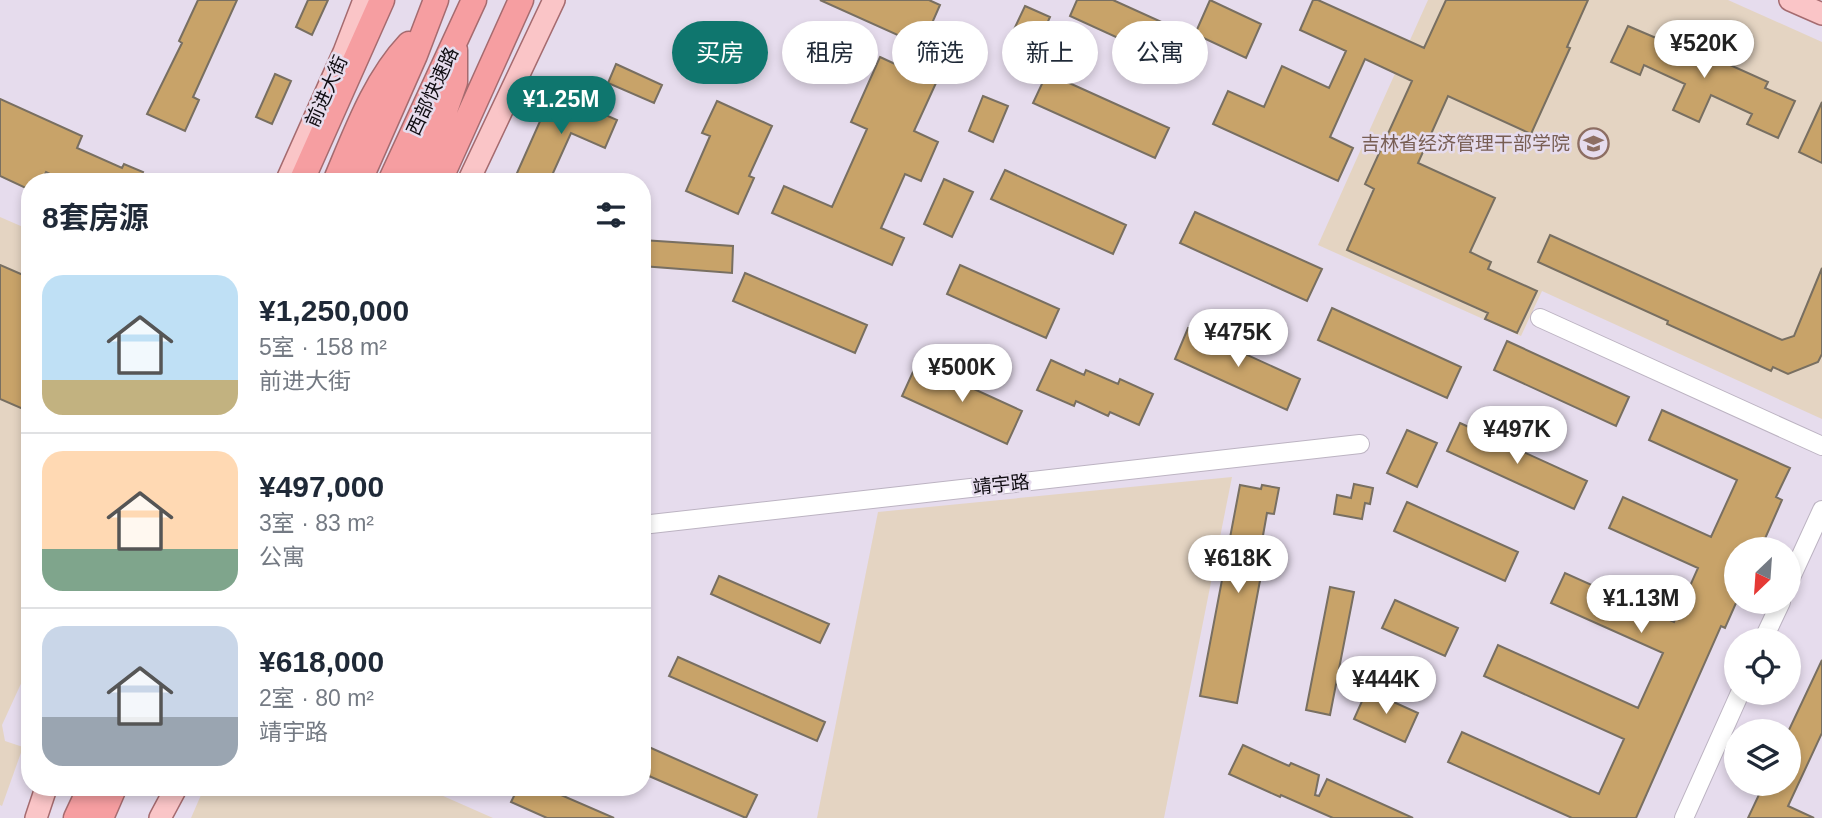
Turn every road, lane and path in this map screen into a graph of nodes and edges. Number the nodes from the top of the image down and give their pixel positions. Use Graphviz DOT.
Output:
graph roads {
  1 [pos="364,0"];
  2 [pos="382,0"];
  3 [pos="436,0"];
  4 [pos="474,0"];
  5 [pos="521,0"];
  6 [pos="537,0"];
  7 [pos="554,0"];
  8 [pos="1790,0"];
  9 [pos="1822,14"];
  10 [pos="424,28"];
  11 [pos="455,41"];
  12 [pos="495,60"];
  13 [pos="290,173"];
  14 [pos="305,173"];
  15 [pos="339,173"];
  16 [pos="363,173"];
  17 [pos="394,173"];
  18 [pos="419,173"];
  19 [pos="443,173"];
  20 [pos="472,173"];
  21 [pos="1540,318"];
  22 [pos="1360,444"];
  23 [pos="1822,446"];
  24 [pos="1822,510"];
  25 [pos="651,524"];
  26 [pos="1801,556"];
  27 [pos="1735,705"];
  28 [pos="43,796"];
  29 [pos="71,796"];
  30 [pos="100,796"];
  31 [pos="106,796"];
  32 [pos="172,796"];
  33 [pos="36,818"];
  34 [pos="66,818"];
  35 [pos="76,818"];
  36 [pos="100,818"];
  37 [pos="160,818"];
  38 [pos="1684,818"];
  1 -- 13 [label="main road, 前进大街"];
  2 -- 14 [label="highway"];
  3 -- 10 [label="highway, 西部快速路"];
  4 -- 11 [label="highway, 西部快速路"];
  5 -- 12 [label="highway"];
  6 -- 12 [label="highway"];
  7 -- 20 [label="main road"];
  8 -- 9 [label="main road"];
  10 -- 15 [label="highway"];
  10 -- 16 [label="highway, 西部快速路"];
  11 -- 17 [label="highway, 西部快速路"];
  11 -- 18 [label="highway"];
  12 -- 19 [label="highway"];
  21 -- 23 [label="street"];
  22 -- 25 [label="street, 靖宇路"];
  24 -- 26 [label="street"];
  27 -- 38 [label="street"];
  28 -- 33 [label="main road"];
  29 -- 34 [label="highway"];
  30 -- 35 [label="highway"];
  31 -- 36 [label="highway"];
  32 -- 37 [label="main road"];
}
